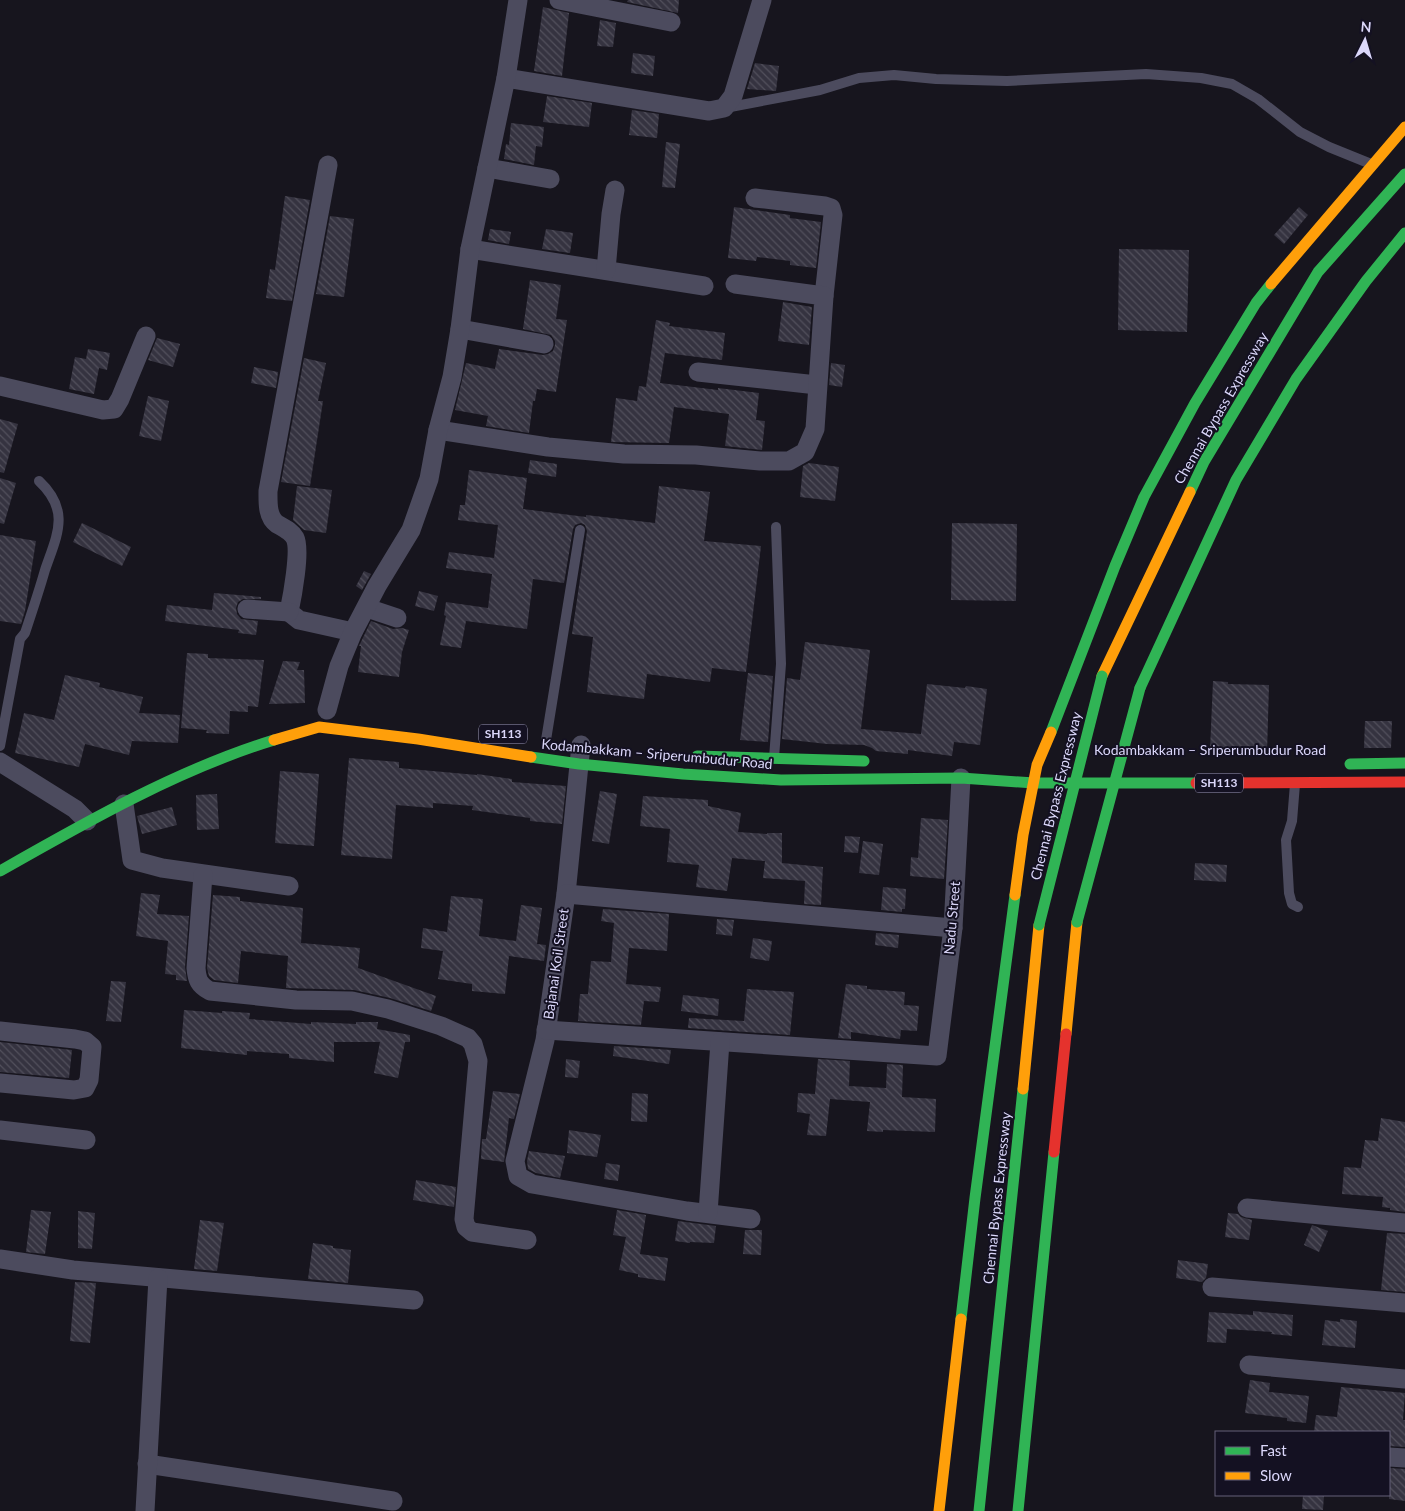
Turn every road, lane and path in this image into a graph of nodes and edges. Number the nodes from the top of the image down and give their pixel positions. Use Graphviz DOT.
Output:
graph roads {
  1 [pos="518,0"];
  2 [pos="559,0"];
  3 [pos="762,0"];
  4 [pos="671,22"];
  5 [pos="506,78"];
  6 [pos="724,108"];
  7 [pos="1405,127"];
  8 [pos="328,165"];
  9 [pos="1373,165"];
  10 [pos="487,168"];
  11 [pos="1405,174"];
  12 [pos="550,179"];
  13 [pos="615,190"];
  14 [pos="755,198"];
  15 [pos="1405,233"];
  16 [pos="470,249"];
  17 [pos="606,270"];
  18 [pos="735,284"];
  19 [pos="704,286"];
  20 [pos="824,296"];
  21 [pos="460,329"];
  22 [pos="146,336"];
  23 [pos="544,344"];
  24 [pos="698,372"];
  25 [pos="817,385"];
  26 [pos="0,386"];
  27 [pos="438,430"];
  28 [pos="39,481"];
  29 [pos="776,527"];
  30 [pos="580,530"];
  31 [pos="367,608"];
  32 [pos="247,609"];
  33 [pos="289,612"];
  34 [pos="397,618"];
  35 [pos="353,632"];
  36 [pos="326,711"];
  37 [pos="545,740"];
  38 [pos="581,745"];
  39 [pos="0,746"];
  40 [pos="683,756"];
  41 [pos="774,760"];
  42 [pos="872,761"];
  43 [pos="0,762"];
  44 [pos="1405,763"];
  45 [pos="579,764"];
  46 [pos="1067,765"];
  47 [pos="1086,765"];
  48 [pos="1106,765"];
  49 [pos="1337,765"];
  50 [pos="1136,766"];
  51 [pos="961,778"];
  52 [pos="1405,782"];
  53 [pos="1034,783"];
  54 [pos="1295,783"];
  55 [pos="124,804"];
  56 [pos="78,812"];
  57 [pos="0,871"];
  58 [pos="203,875"];
  59 [pos="289,886"];
  60 [pos="566,894"];
  61 [pos="1298,908"];
  62 [pos="953,928"];
  63 [pos="546,1030"];
  64 [pos="0,1031"];
  65 [pos="720,1042"];
  66 [pos="0,1083"];
  67 [pos="0,1130"];
  68 [pos="86,1140"];
  69 [pos="1247,1208"];
  70 [pos="708,1213"];
  71 [pos="751,1219"];
  72 [pos="1405,1223"];
  73 [pos="527,1240"];
  74 [pos="0,1260"];
  75 [pos="158,1278"];
  76 [pos="1212,1287"];
  77 [pos="414,1300"];
  78 [pos="1405,1303"];
  79 [pos="1249,1365"];
  80 [pos="1405,1379"];
  81 [pos="1390,1457"];
  82 [pos="1405,1458"];
  83 [pos="147,1464"];
  84 [pos="393,1501"];
  85 [pos="145,1511"];
  86 [pos="940,1511"];
  87 [pos="979,1511"];
  88 [pos="1018,1511"];
  1 -- 5 [label="street"];
  2 -- 4 [label="street"];
  3 -- 6 [label="street"];
  5 -- 6 [label="street"];
  5 -- 10 [label="street"];
  6 -- 9 [label="lane"];
  7 -- 9 [label="main road"];
  8 -- 33 [label="street"];
  9 -- 53 [label="main road"];
  10 -- 12 [label="street"];
  10 -- 16 [label="street"];
  11 -- 87 [label="main road, Chennai Bypass Expressway, bridge"];
  13 -- 17 [label="street"];
  14 -- 20 [label="street"];
  15 -- 88 [label="main road, bridge"];
  16 -- 17 [label="street"];
  16 -- 21 [label="street"];
  17 -- 19 [label="street"];
  18 -- 20 [label="street"];
  20 -- 25 [label="street"];
  21 -- 23 [label="street"];
  21 -- 27 [label="street"];
  22 -- 26 [label="street"];
  24 -- 25 [label="street"];
  25 -- 27 [label="street"];
  27 -- 31 [label="street"];
  28 -- 39 [label="lane"];
  29 -- 41 [label="lane"];
  30 -- 37 [label="lane"];
  31 -- 34 [label="street"];
  31 -- 35 [label="street"];
  32 -- 33 [label="street"];
  33 -- 35 [label="street"];
  35 -- 36 [label="street"];
  38 -- 45 [label="street, Bajanai Koil Street"];
  40 -- 41 [label="main road, Kodambakkam – Sriperumbudur Road"];
  41 -- 42 [label="main road, Kodambakkam – Sriperumbudur Road"];
  43 -- 56 [label="street"];
  44 -- 49 [label="main road, Kodambakkam – Sriperumbudur Road"];
  45 -- 51 [label="main road, Kodambakkam – Sriperumbudur Road / SH113"];
  45 -- 55 [label="main road, Kodambakkam – Sriperumbudur Road / SH113"];
  45 -- 60 [label="street, Bajanai Koil Street"];
  46 -- 47 [label="main road, Kodambakkam – Sriperumbudur Road"];
  48 -- 50 [label="main road, Kodambakkam – Sriperumbudur Road"];
  51 -- 53 [label="main road, Kodambakkam – Sriperumbudur Road / SH113"];
  51 -- 62 [label="street, Nadu Street"];
  52 -- 54 [label="main road, Kodambakkam – Sriperumbudur Road / SH113"];
  53 -- 54 [label="main road, Kodambakkam – Sriperumbudur Road / SH113"];
  53 -- 86 [label="main road"];
  54 -- 61 [label="lane"];
  55 -- 56 [label="main road, Kodambakkam – Sriperumbudur Road / SH113"];
  55 -- 58 [label="street"];
  56 -- 57 [label="main road, Kodambakkam – Sriperumbudur Road / SH113"];
  58 -- 59 [label="street"];
  58 -- 73 [label="street"];
  60 -- 62 [label="street"];
  60 -- 63 [label="street, Bajanai Koil Street"];
  62 -- 65 [label="street, Nadu Street"];
  63 -- 65 [label="street"];
  63 -- 70 [label="street, Bajanai Koil Street"];
  64 -- 66 [label="street"];
  65 -- 70 [label="street"];
  67 -- 68 [label="street"];
  69 -- 72 [label="street"];
  70 -- 71 [label="street"];
  74 -- 75 [label="street"];
  75 -- 77 [label="street"];
  75 -- 83 [label="street"];
  76 -- 78 [label="street"];
  79 -- 80 [label="street"];
  81 -- 82 [label="street"];
  83 -- 84 [label="street"];
  83 -- 85 [label="street"];
}
